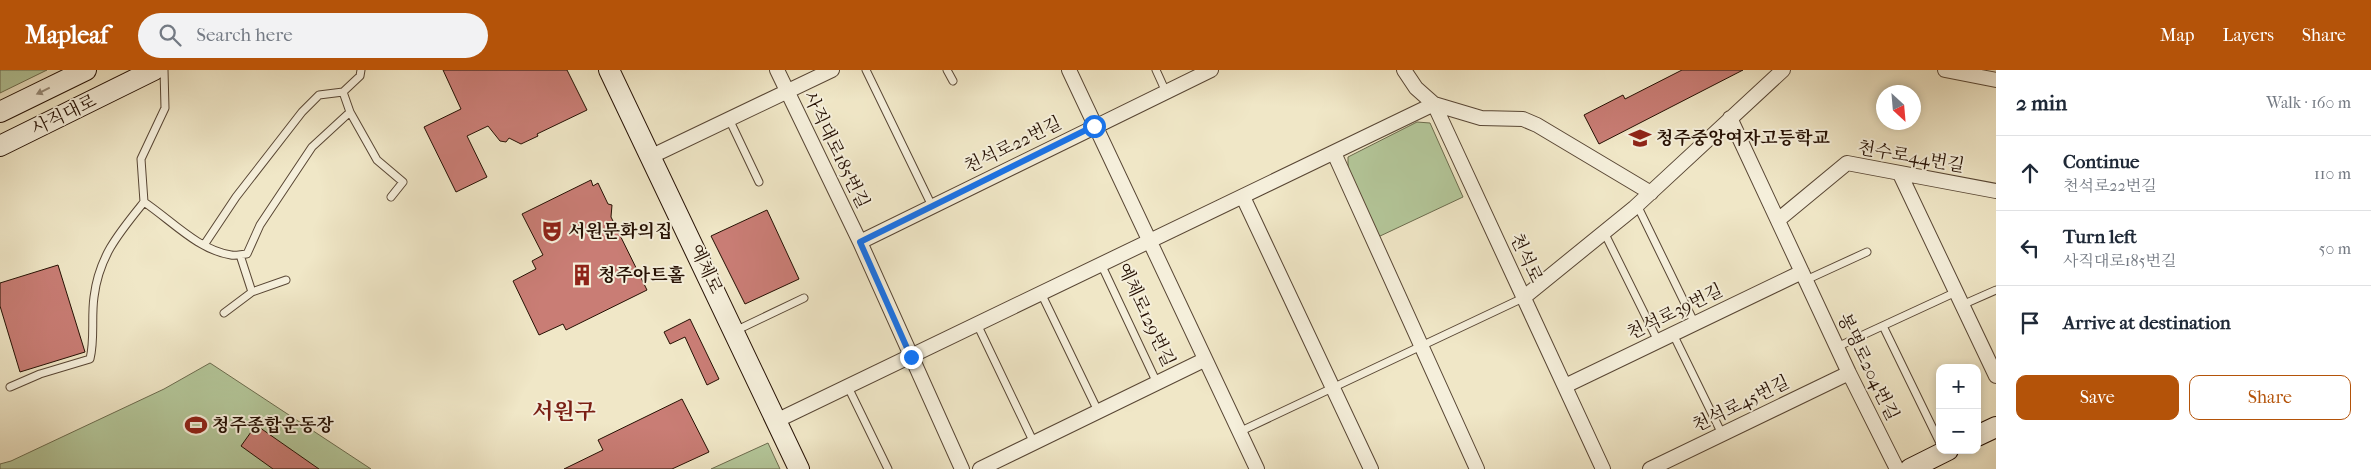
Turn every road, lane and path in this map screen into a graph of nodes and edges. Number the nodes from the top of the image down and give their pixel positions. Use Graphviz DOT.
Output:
graph roads {
  1 [pos="86,70"];
  2 [pos="154,70"];
  3 [pos="164,70"];
  4 [pos="361,70"];
  5 [pos="609,70"];
  6 [pos="777,70"];
  7 [pos="832,70"];
  8 [pos="866,70"];
  9 [pos="947,70"];
  10 [pos="1069,70"];
  11 [pos="1156,70"];
  12 [pos="1211,70"];
  13 [pos="1404,70"];
  14 [pos="1783,70"];
  15 [pos="1945,70"];
  16 [pos="1960,72"];
  17 [pos="1996,80"];
  18 [pos="953,81"];
  19 [pos="343,92"];
  20 [pos="787,92"];
  21 [pos="1166,92"];
  22 [pos="1434,104"];
  23 [pos="0,112"];
  24 [pos="350,112"];
  25 [pos="1730,118"];
  26 [pos="729,119"];
  27 [pos="1094,126"];
  28 [pos="0,146"];
  29 [pos="1334,153"];
  30 [pos="652,156"];
  31 [pos="1900,174"];
  32 [pos="759,182"];
  33 [pos="1996,191"];
  34 [pos="1651,193"];
  35 [pos="391,197"];
  36 [pos="1243,197"];
  37 [pos="144,202"];
  38 [pos="932,206"];
  39 [pos="1637,206"];
  40 [pos="1778,220"];
  41 [pos="1604,232"];
  42 [pos="1149,240"];
  43 [pos="860,242"];
  44 [pos="204,245"];
  45 [pos="1867,252"];
  46 [pos="240,255"];
  47 [pos="1101,264"];
  48 [pos="1804,276"];
  49 [pos="286,280"];
  50 [pos="1996,290"];
  51 [pos="252,292"];
  52 [pos="1956,292"];
  53 [pos="1042,293"];
  54 [pos="804,298"];
  55 [pos="1523,298"];
  56 [pos="1962,305"];
  57 [pos="224,313"];
  58 [pos="977,324"];
  59 [pos="1695,324"];
  60 [pos="1883,326"];
  61 [pos="735,331"];
  62 [pos="1673,334"];
  63 [pos="1658,341"];
  64 [pos="1421,346"];
  65 [pos="1837,347"];
  66 [pos="911,357"];
  67 [pos="1204,360"];
  68 [pos="1849,374"];
  69 [pos="1996,376"];
  70 [pos="1157,383"];
  71 [pos="1565,386"];
  72 [pos="10,387"];
  73 [pos="848,387"];
  74 [pos="1333,389"];
  75 [pos="1098,411"];
  76 [pos="778,420"];
  77 [pos="1996,427"];
  78 [pos="1239,432"];
  79 [pos="1936,433"];
  80 [pos="1722,434"];
  81 [pos="1981,434"];
  82 [pos="1034,443"];
  83 [pos="1936,454"];
  84 [pos="799,469"];
  85 [pos="888,469"];
  86 [pos="962,469"];
  87 [pos="980,469"];
  88 [pos="1257,469"];
  89 [pos="1372,469"];
  90 [pos="1478,469"];
  91 [pos="1603,469"];
  92 [pos="1650,469"];
  93 [pos="1897,469"];
  94 [pos="1910,469"];
  1 -- 23 [label="street, 사직대로, one-way"];
  2 -- 28 [label="street, 사직대로"];
  3 -- 37 [label="lane"];
  4 -- 19 [label="lane"];
  5 -- 30 [label="street, 예체로"];
  6 -- 20 [label="street, 사직대로185번길"];
  7 -- 20 [label="street"];
  8 -- 38 [label="lane"];
  9 -- 18 [label="lane"];
  10 -- 27 [label="street"];
  11 -- 21 [label="lane"];
  12 -- 21 [label="street, 천석로22번길"];
  13 -- 22 [label="street, 천석로"];
  14 -- 25 [label="street"];
  15 -- 16 [label="street"];
  16 -- 17 [label="street"];
  19 -- 24 [label="lane"];
  19 -- 44 [label="lane"];
  20 -- 26 [label="street"];
  20 -- 43 [label="street, 사직대로185번길"];
  21 -- 27 [label="street, 천석로22번길"];
  22 -- 29 [label="street, 예체로129번길"];
  22 -- 34 [label="street"];
  22 -- 55 [label="street, 천석로"];
  24 -- 35 [label="lane"];
  24 -- 46 [label="lane"];
  25 -- 34 [label="street"];
  25 -- 40 [label="street, 봉명로204번길"];
  26 -- 30 [label="street"];
  26 -- 32 [label="lane"];
  27 -- 38 [label="street, 천석로22번길"];
  27 -- 42 [label="street"];
  29 -- 36 [label="street, 예체로129번길"];
  29 -- 64 [label="street"];
  30 -- 61 [label="street, 예체로"];
  31 -- 33 [label="street, 천수로44번길"];
  31 -- 40 [label="street, 천수로44번길"];
  31 -- 52 [label="street"];
  34 -- 39 [label="street"];
  36 -- 42 [label="street, 예체로129번길"];
  36 -- 74 [label="street"];
  37 -- 44 [label="lane"];
  37 -- 72 [label="lane"];
  38 -- 43 [label="street, 천석로22번길"];
  39 -- 41 [label="street"];
  39 -- 59 [label="lane"];
  40 -- 48 [label="street, 봉명로204번길"];
  41 -- 55 [label="street"];
  41 -- 63 [label="lane"];
  42 -- 47 [label="street, 예체로129번길"];
  42 -- 67 [label="street"];
  43 -- 66 [label="street, 사직대로185번길"];
  44 -- 46 [label="lane"];
  45 -- 48 [label="lane"];
  46 -- 51 [label="lane"];
  47 -- 53 [label="street, 예체로129번길"];
  47 -- 70 [label="lane, 예체로129번길"];
  48 -- 59 [label="street, 천석로39번길"];
  48 -- 65 [label="street, 봉명로204번길"];
  49 -- 51 [label="lane"];
  50 -- 56 [label="lane"];
  51 -- 57 [label="lane"];
  52 -- 56 [label="street"];
  52 -- 60 [label="lane"];
  53 -- 58 [label="street, 예체로129번길"];
  53 -- 75 [label="lane"];
  54 -- 61 [label="lane"];
  55 -- 64 [label="lane"];
  55 -- 71 [label="street, 천석로"];
  56 -- 69 [label="street"];
  58 -- 66 [label="street, 예체로129번길"];
  58 -- 82 [label="lane"];
  59 -- 62 [label="street, 천석로39번길"];
  60 -- 65 [label="lane"];
  60 -- 79 [label="lane"];
  61 -- 76 [label="street, 예체로"];
  62 -- 63 [label="street, 천석로39번길"];
  62 -- 80 [label="lane"];
  63 -- 71 [label="street, 천석로39번길"];
  64 -- 74 [label="lane"];
  64 -- 90 [label="street"];
  65 -- 68 [label="street, 봉명로204번길"];
  66 -- 73 [label="street, 예체로129번길"];
  66 -- 86 [label="street, 사직대로185번길"];
  67 -- 70 [label="street"];
  67 -- 78 [label="street"];
  68 -- 80 [label="street, 천석로45번길"];
  68 -- 93 [label="street, 봉명로204번길"];
  70 -- 75 [label="street"];
  71 -- 91 [label="street, 천석로"];
  73 -- 76 [label="street, 예체로129번길"];
  73 -- 85 [label="lane"];
  74 -- 78 [label="lane"];
  74 -- 89 [label="street"];
  75 -- 82 [label="street"];
  76 -- 84 [label="street, 예체로"];
  77 -- 81 [label="street"];
  78 -- 88 [label="street"];
  80 -- 92 [label="street, 천석로45번길"];
  82 -- 87 [label="street"];
  83 -- 94 [label="street"];
}
